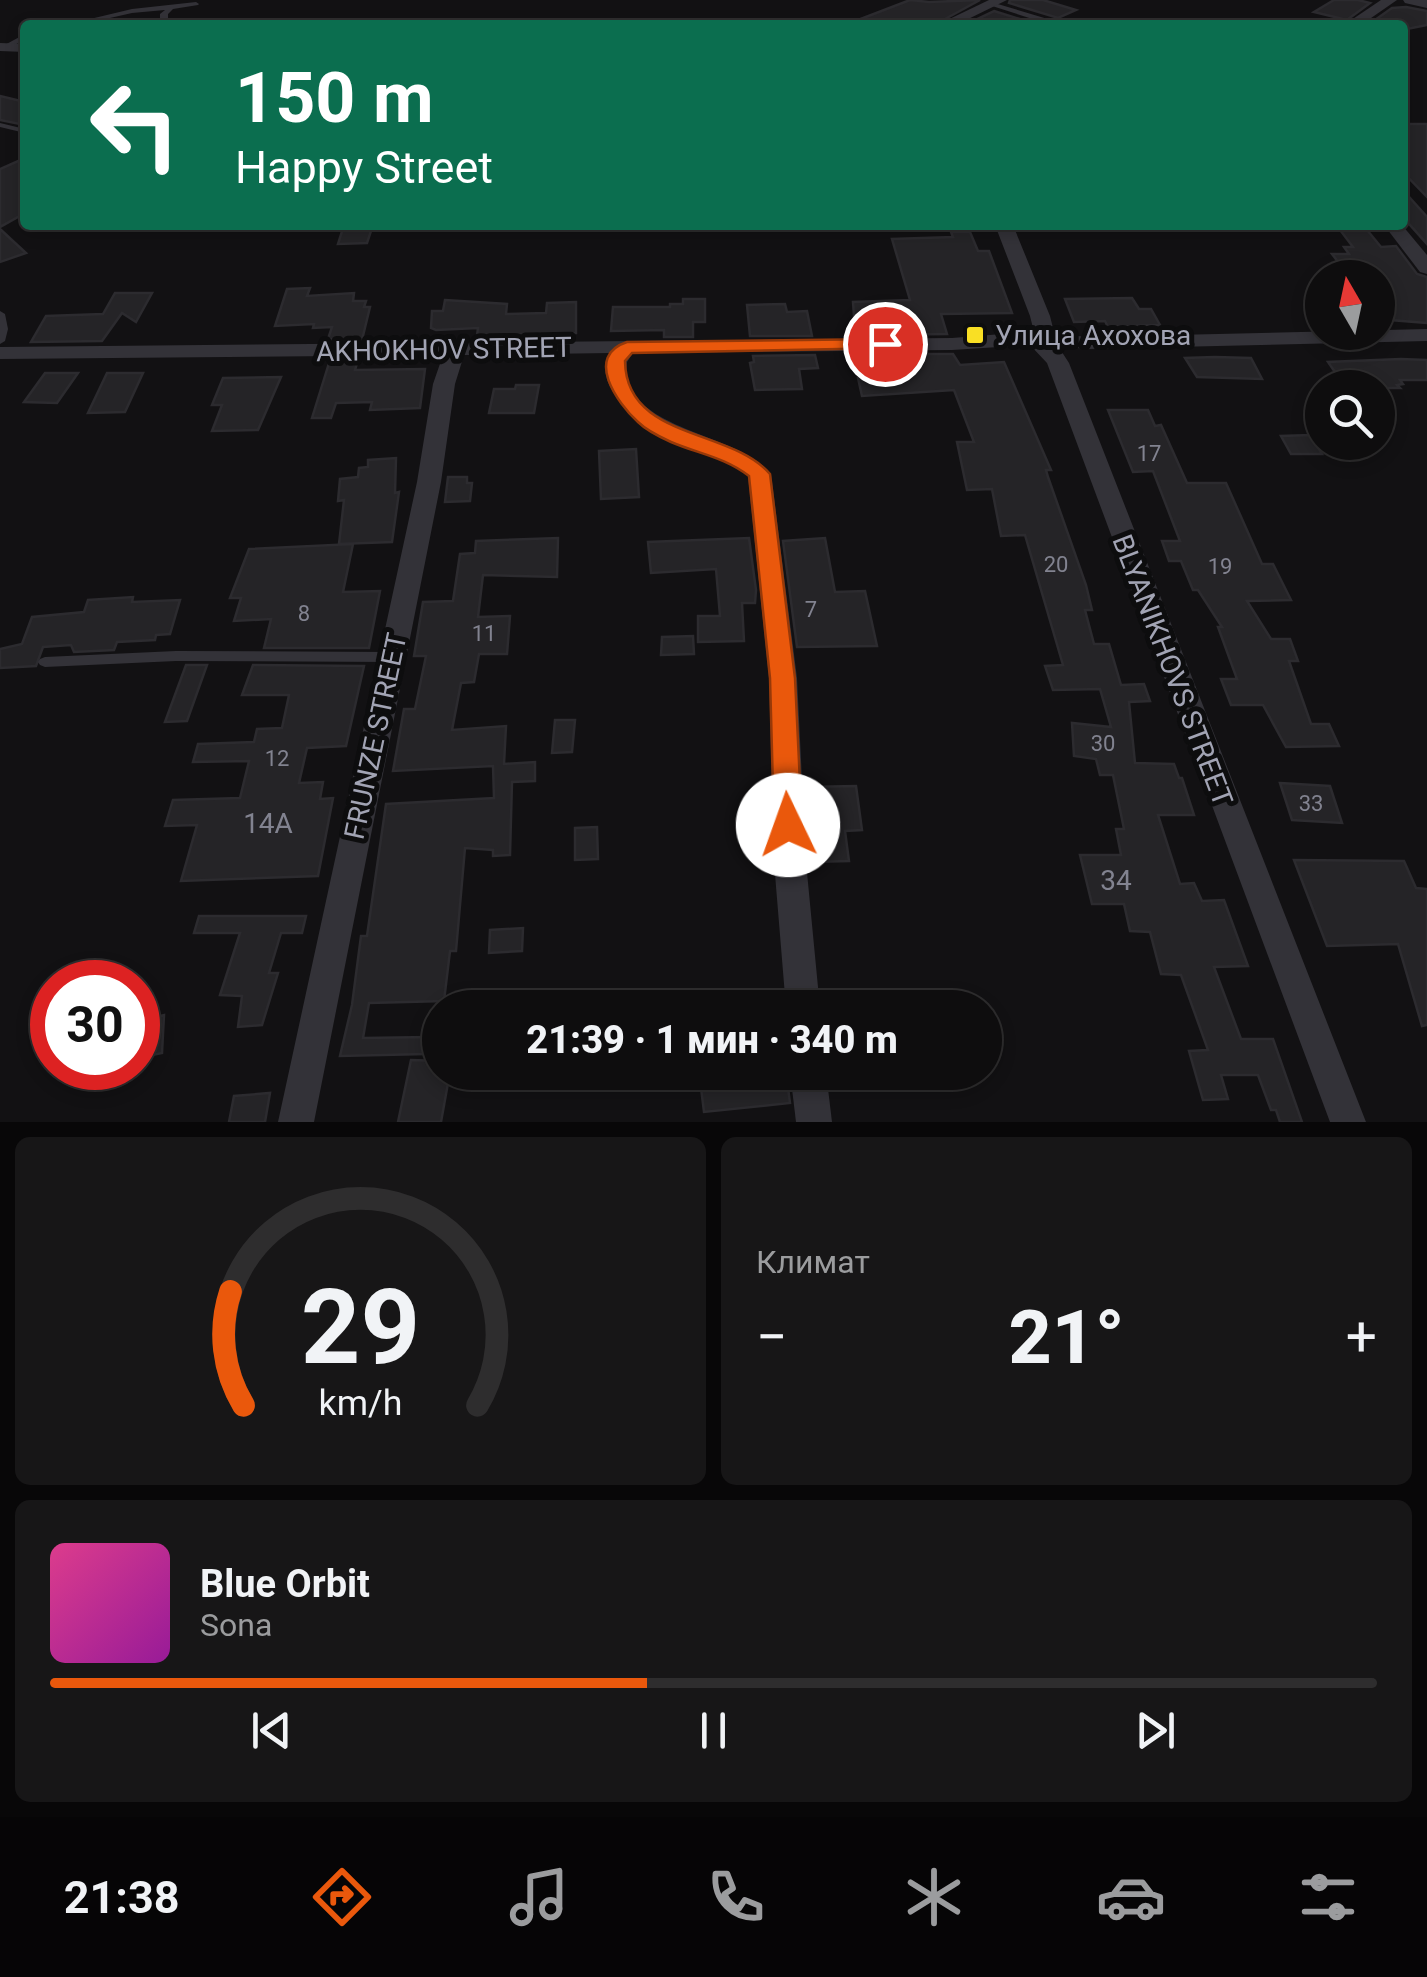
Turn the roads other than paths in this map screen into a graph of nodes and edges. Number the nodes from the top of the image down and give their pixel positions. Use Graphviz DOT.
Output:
graph roads {
  1 [pos="1390,0"];
  2 [pos="1410,0"];
  3 [pos="996,2"];
  4 [pos="196,4"];
  5 [pos="1427,4"];
  6 [pos="172,6"];
  7 [pos="96,20"];
  8 [pos="164,20"];
  9 [pos="955,20"];
  10 [pos="1045,20"];
  11 [pos="1360,20"];
  12 [pos="1006,230"];
  13 [pos="1397,230"];
  14 [pos="1427,268"];
  15 [pos="0,314"];
  16 [pos="1427,335"];
  17 [pos="1035,338"];
  18 [pos="0,341"];
  19 [pos="627,348"];
  20 [pos="455,350"];
  21 [pos="0,353"];
  22 [pos="391,657"];
  23 [pos="45,662"];
  24 [pos="801,990"];
  25 [pos="810,1090"];
  26 [pos="296,1122"];
  27 [pos="814,1122"];
  28 [pos="1348,1122"];
  1 -- 11 [label="street"];
  2 -- 5 [label="street"];
  3 -- 9 [label="street"];
  3 -- 10 [label="lane"];
  4 -- 6 [label="lane"];
  6 -- 7 [label="lane"];
  6 -- 8 [label="lane"];
  12 -- 17 [label="street"];
  13 -- 14 [label="street"];
  15 -- 18 [label="lane"];
  16 -- 17 [label="street, AKHOKHOV STREET"];
  17 -- 19 [label="street, AKHOKHOV STREET"];
  17 -- 28 [label="street, BLYANIKHOVS STREET"];
  19 -- 20 [label="street, AKHOKHOV STREET"];
  19 -- 24 [label="street"];
  20 -- 21 [label="street, AKHOKHOV STREET"];
  20 -- 22 [label="street, FRUNZE STREET"];
  22 -- 23 [label="lane"];
  22 -- 26 [label="street, FRUNZE STREET"];
  25 -- 27 [label="street"];
}
